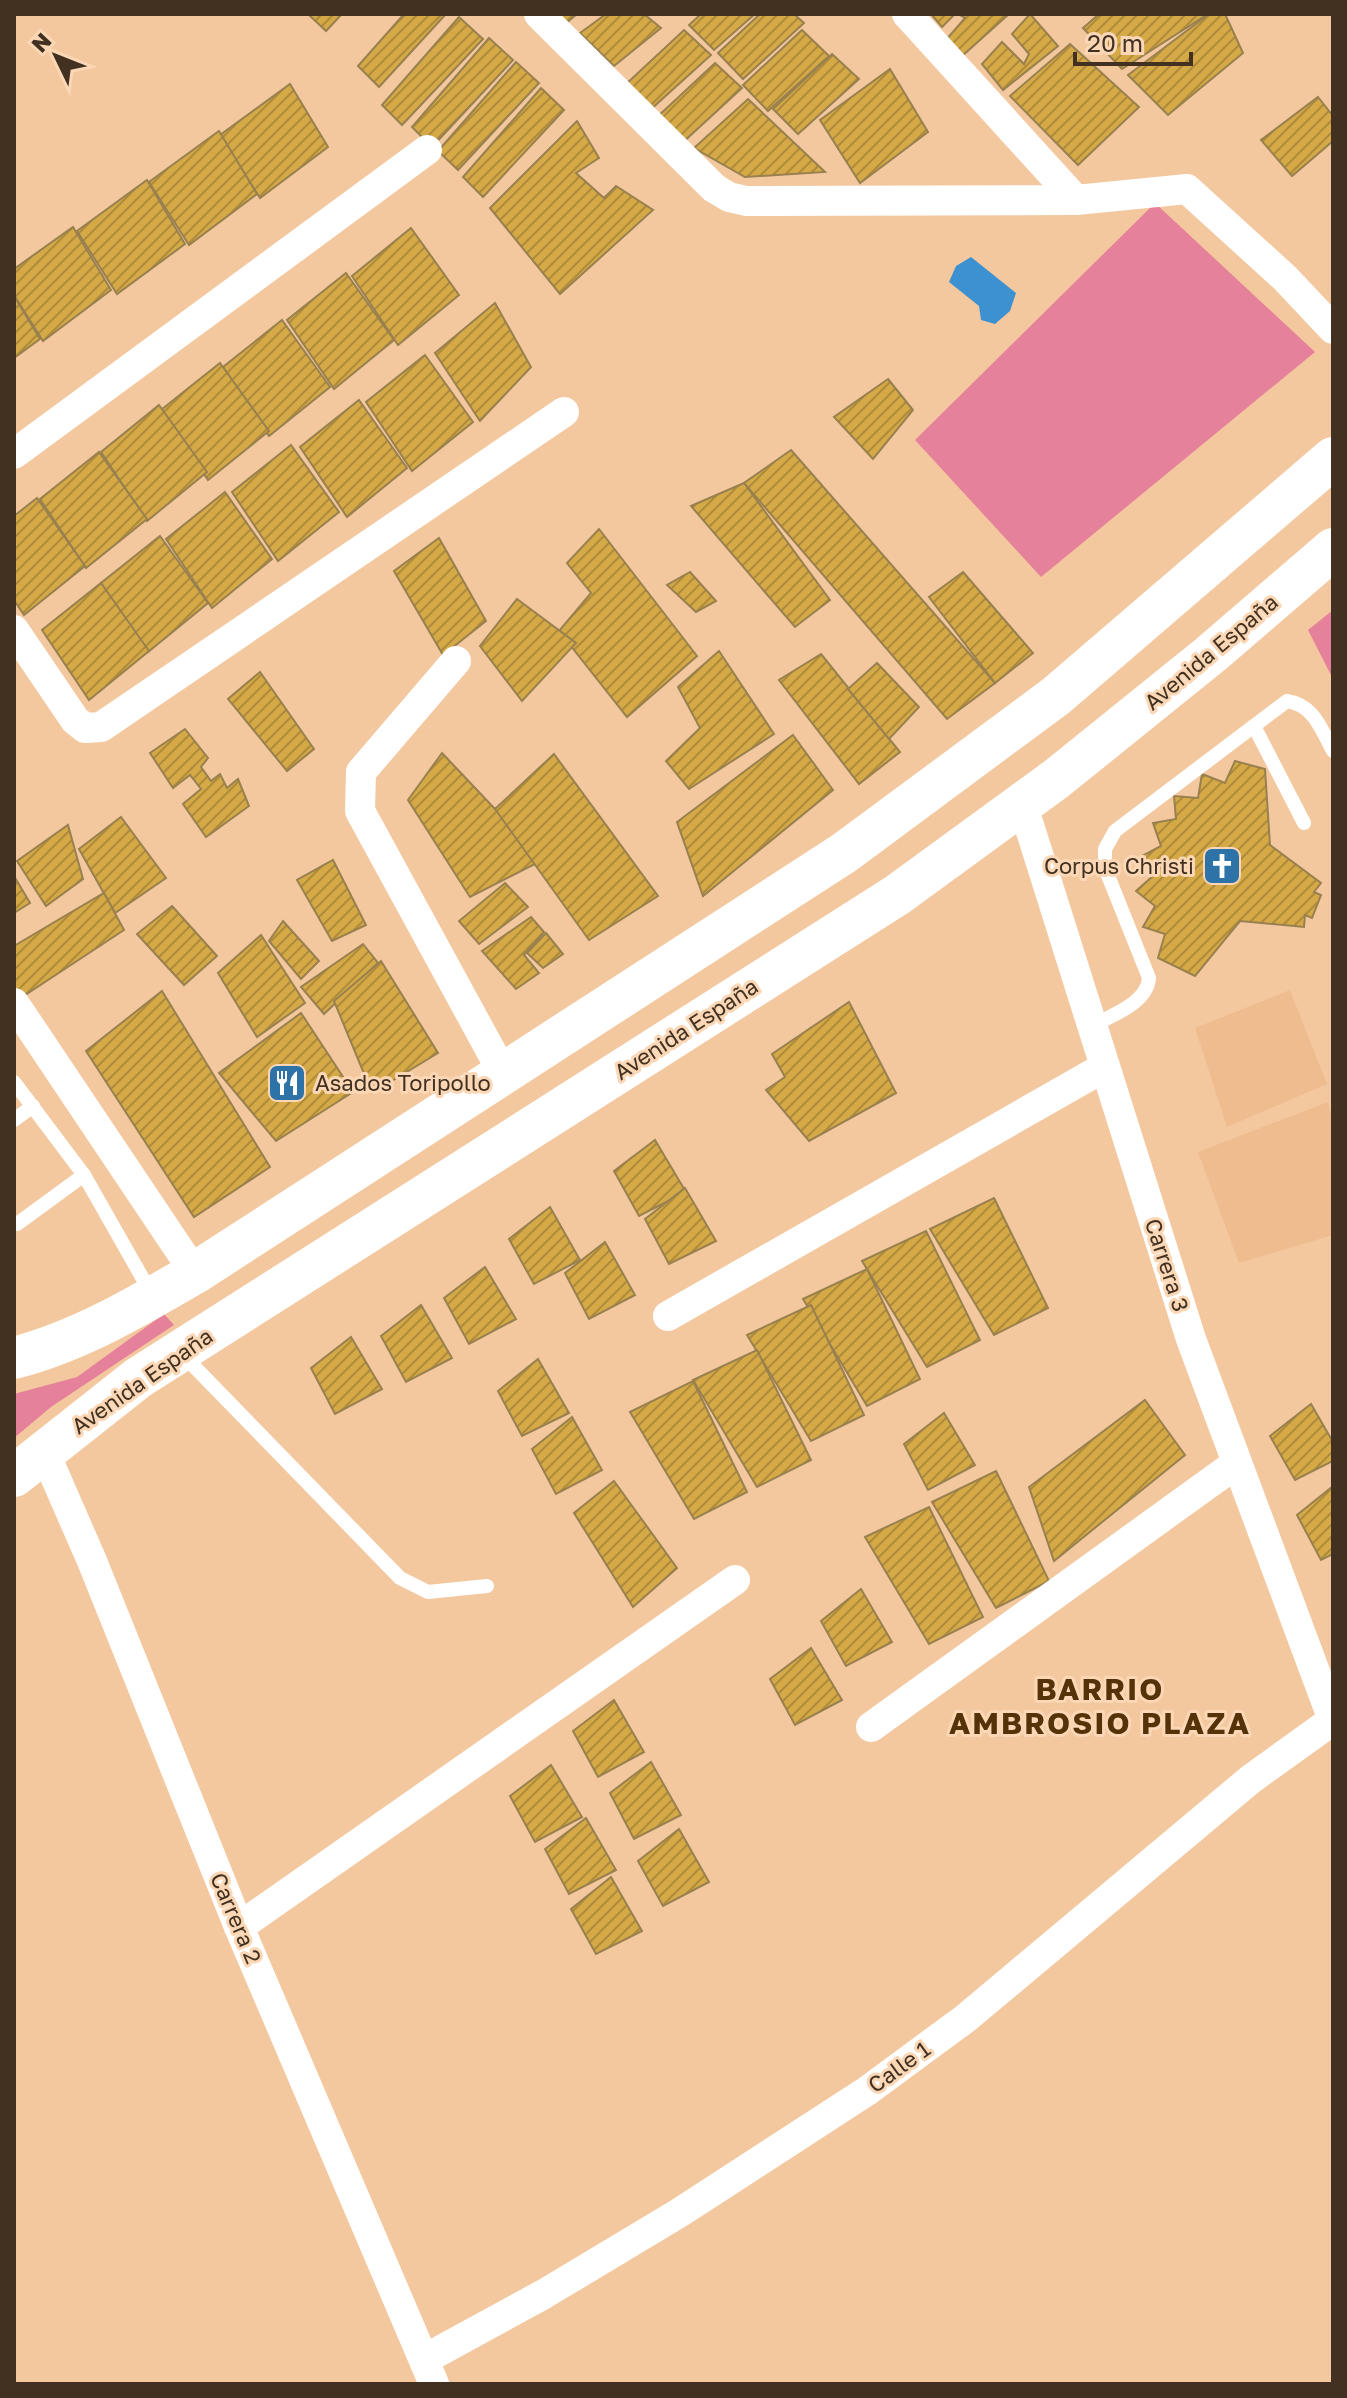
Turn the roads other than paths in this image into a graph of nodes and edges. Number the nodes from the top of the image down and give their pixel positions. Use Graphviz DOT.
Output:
graph roads {
  1 [pos="539,14"];
  2 [pos="907,14"];
  3 [pos="427,150"];
  4 [pos="1076,200"];
  5 [pos="1333,329"];
  6 [pos="564,412"];
  7 [pos="14,454"];
  8 [pos="1333,458"];
  9 [pos="1333,549"];
  10 [pos="14,630"];
  11 [pos="456,661"];
  12 [pos="1254,726"];
  13 [pos="1333,751"];
  14 [pos="1022,803"];
  15 [pos="1304,823"];
  16 [pos="14,1003"];
  17 [pos="1090,1027"];
  18 [pos="1103,1068"];
  19 [pos="503,1073"];
  20 [pos="14,1082"];
  21 [pos="33,1106"];
  22 [pos="14,1120"];
  23 [pos="84,1175"];
  24 [pos="17,1224"];
  25 [pos="195,1273"];
  26 [pos="153,1298"];
  27 [pos="668,1316"];
  28 [pos="181,1353"];
  29 [pos="14,1358"];
  30 [pos="29,1463"];
  31 [pos="1237,1463"];
  32 [pos="735,1580"];
  33 [pos="487,1586"];
  34 [pos="1333,1720"];
  35 [pos="871,1727"];
  36 [pos="239,1927"];
  37 [pos="430,2371"];
  1 -- 4 [label="street"];
  2 -- 4 [label="street"];
  3 -- 7 [label="street"];
  4 -- 5 [label="street"];
  6 -- 10 [label="street"];
  8 -- 19 [label="street"];
  9 -- 14 [label="street, Avenida España"];
  11 -- 19 [label="street"];
  12 -- 13 [label="lane"];
  12 -- 15 [label="lane"];
  12 -- 17 [label="lane"];
  14 -- 17 [label="street, Carrera 3"];
  14 -- 28 [label="street, Avenida España"];
  16 -- 25 [label="street"];
  17 -- 18 [label="street, Carrera 3"];
  18 -- 27 [label="street"];
  18 -- 31 [label="street, Carrera 3"];
  19 -- 25 [label="street"];
  20 -- 21 [label="lane"];
  21 -- 22 [label="lane"];
  21 -- 23 [label="lane"];
  23 -- 24 [label="lane"];
  23 -- 26 [label="lane"];
  25 -- 26 [label="street"];
  26 -- 29 [label="street"];
  28 -- 30 [label="street, Avenida España"];
  28 -- 33 [label="lane"];
  30 -- 36 [label="street, Carrera 2"];
  31 -- 34 [label="street, Carrera 3"];
  31 -- 35 [label="street"];
  32 -- 36 [label="street"];
  34 -- 37 [label="street, Calle 1"];
  36 -- 37 [label="street, Carrera 2"];
}
